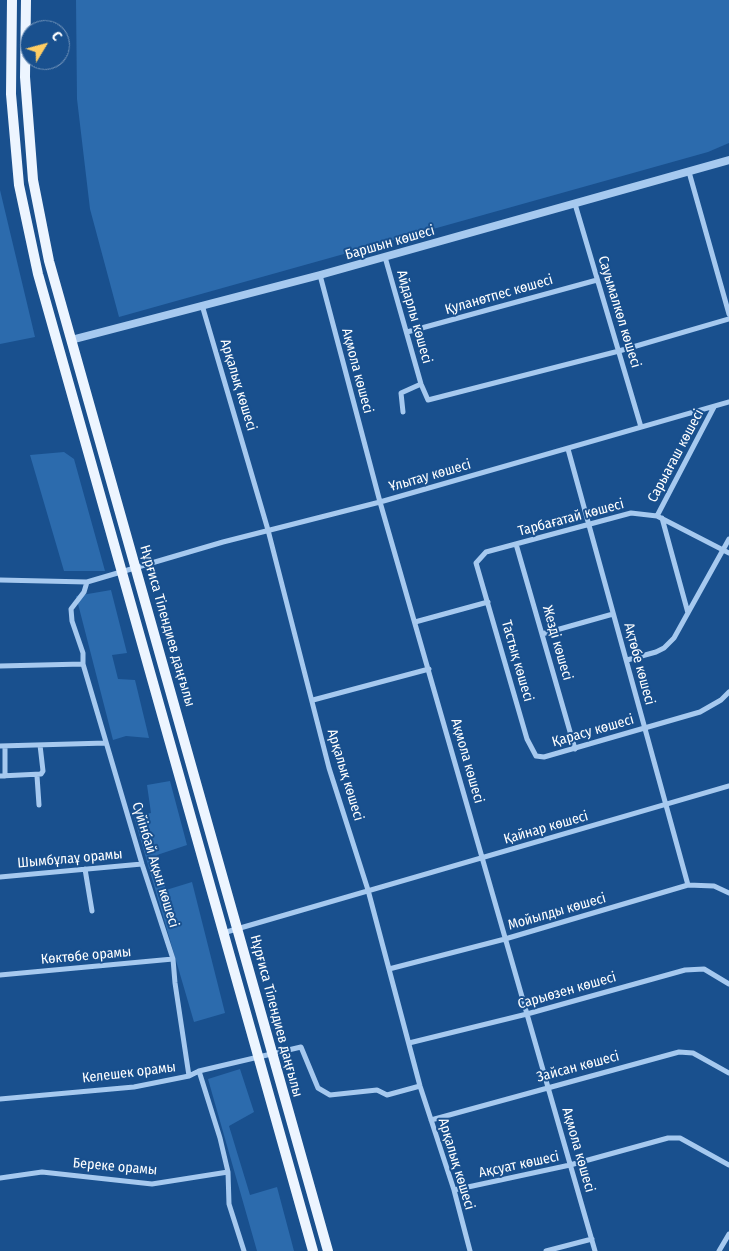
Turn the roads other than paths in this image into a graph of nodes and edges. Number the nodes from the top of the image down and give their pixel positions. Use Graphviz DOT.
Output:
graph roads {
  1 [pos="12,0"];
  2 [pos="26,0"];
  3 [pos="729,160"];
  4 [pos="689,172"];
  5 [pos="575,204"];
  6 [pos="385,257"];
  7 [pos="320,276"];
  8 [pos="597,280"];
  9 [pos="202,305"];
  10 [pos="729,314"];
  11 [pos="729,319"];
  12 [pos="407,332"];
  13 [pos="71,340"];
  14 [pos="57,343"];
  15 [pos="619,351"];
  16 [pos="421,384"];
  17 [pos="729,402"];
  18 [pos="714,407"];
  19 [pos="404,412"];
  20 [pos="641,427"];
  21 [pos="568,449"];
  22 [pos="380,502"];
  23 [pos="660,517"];
  24 [pos="588,524"];
  25 [pos="268,530"];
  26 [pos="729,540"];
  27 [pos="516,544"];
  28 [pos="723,550"];
  29 [pos="729,553"];
  30 [pos="476,564"];
  31 [pos="136,566"];
  32 [pos="121,571"];
  33 [pos="0,580"];
  34 [pos="87,582"];
  35 [pos="488,602"];
  36 [pos="688,613"];
  37 [pos="613,614"];
  38 [pos="415,622"];
  39 [pos="542,634"];
  40 [pos="627,660"];
  41 [pos="83,664"];
  42 [pos="0,666"];
  43 [pos="429,669"];
  44 [pos="729,692"];
  45 [pos="313,700"];
  46 [pos="645,728"];
  47 [pos="106,743"];
  48 [pos="40,745"];
  49 [pos="3,746"];
  50 [pos="575,749"];
  51 [pos="544,757"];
  52 [pos="3,776"];
  53 [pos="37,776"];
  54 [pos="729,786"];
  55 [pos="39,805"];
  56 [pos="667,806"];
  57 [pos="483,858"];
  58 [pos="142,864"];
  59 [pos="85,869"];
  60 [pos="0,877"];
  61 [pos="688,885"];
  62 [pos="368,890"];
  63 [pos="729,893"];
  64 [pos="92,911"];
  65 [pos="238,928"];
  66 [pos="223,933"];
  67 [pos="505,939"];
  68 [pos="173,959"];
  69 [pos="389,969"];
  70 [pos="0,975"];
  71 [pos="729,984"];
  72 [pos="527,1014"];
  73 [pos="409,1043"];
  74 [pos="272,1054"];
  75 [pos="259,1058"];
  76 [pos="199,1071"];
  77 [pos="729,1073"];
  78 [pos="190,1076"];
  79 [pos="420,1086"];
  80 [pos="548,1086"];
  81 [pos="0,1099"];
  82 [pos="431,1120"];
  83 [pos="570,1165"];
  84 [pos="729,1165"];
  85 [pos="228,1172"];
  86 [pos="0,1178"];
  87 [pos="454,1190"];
  88 [pos="729,1234"];
  89 [pos="592,1239"];
  90 [pos="244,1251"];
  91 [pos="313,1251"];
  92 [pos="328,1251"];
  93 [pos="470,1251"];
  94 [pos="546,1251"];
  95 [pos="596,1251"];
  96 [pos="719,1251"];
  1 -- 14 [label="main road, Нұрғиса Тілендиев даңғылы"];
  2 -- 13 [label="main road, Нұрғиса Тілендиев даңғылы"];
  3 -- 4 [label="street, Баршын көшесі"];
  4 -- 5 [label="street, Баршын көшесі"];
  4 -- 10 [label="street"];
  5 -- 6 [label="street, Баршын көшесі"];
  5 -- 8 [label="street, Сауымалкөл көшесі"];
  6 -- 7 [label="street, Баршын көшесі"];
  6 -- 12 [label="street, Айдарлы көшесі"];
  7 -- 9 [label="street, Баршын көшесі"];
  7 -- 22 [label="street, Ақмола көшесі"];
  8 -- 12 [label="street, Қуланөтпес көшесі"];
  8 -- 15 [label="street, Сауымалкөл көшесі"];
  9 -- 13 [label="street, Баршын көшесі"];
  9 -- 25 [label="street, Арқалық көшесі"];
  11 -- 15 [label="street"];
  12 -- 16 [label="street, Айдарлы көшесі"];
  13 -- 14 [label="street, Баршын көшесі"];
  13 -- 31 [label="main road, Нұрғиса Тілендиев даңғылы"];
  14 -- 32 [label="main road, Нұрғиса Тілендиев даңғылы"];
  15 -- 16 [label="street, Айдарлы көшесі"];
  15 -- 20 [label="street, Сауымалкөл көшесі"];
  16 -- 19 [label="street, Айдарлы көшесі"];
  17 -- 18 [label="street, Ұлытау көшесі"];
  18 -- 20 [label="street, Ұлытау көшесі"];
  18 -- 23 [label="street, Сарыағаш көшесі"];
  20 -- 21 [label="street, Ұлытау көшесі"];
  21 -- 22 [label="street, Ұлытау көшесі"];
  21 -- 24 [label="street, Ақтөбе көшесі"];
  22 -- 25 [label="street, Ұлытау көшесі"];
  22 -- 38 [label="street, Ақмола көшесі"];
  23 -- 24 [label="street, Тарбағатай көшесі"];
  23 -- 28 [label="street, Тарбағатай көшесі"];
  23 -- 36 [label="street"];
  24 -- 27 [label="street, Тарбағатай көшесі"];
  24 -- 37 [label="street, Ақтөбе көшесі"];
  25 -- 31 [label="street, Ұлытау көшесі"];
  25 -- 45 [label="street, Арқалық көшесі"];
  26 -- 28 [label="street"];
  27 -- 30 [label="street, Тарбағатай көшесі"];
  27 -- 39 [label="street, Жезді көшесі"];
  28 -- 29 [label="street, Тарбағатай көшесі"];
  28 -- 36 [label="street"];
  30 -- 35 [label="street, Тастық көшесі"];
  31 -- 32 [label="street, Ұлытау көшесі"];
  31 -- 65 [label="main road, Нұрғиса Тілендиев даңғылы"];
  32 -- 34 [label="street, Ұлытау көшесі"];
  32 -- 66 [label="main road, Нұрғиса Тілендиев даңғылы"];
  33 -- 34 [label="street, Ұлытау көшесі"];
  34 -- 41 [label="street, Сүйінбай Ақын көшесі"];
  35 -- 38 [label="street"];
  35 -- 51 [label="street, Тастық көшесі"];
  36 -- 40 [label="street"];
  37 -- 39 [label="street"];
  37 -- 40 [label="street, Ақтөбе көшесі"];
  38 -- 43 [label="street, Ақмола көшесі"];
  39 -- 50 [label="street, Жезді көшесі"];
  40 -- 46 [label="street, Ақтөбе көшесі"];
  41 -- 42 [label="street"];
  41 -- 47 [label="street, Сүйінбай Ақын көшесі"];
  43 -- 45 [label="street"];
  43 -- 57 [label="street, Ақмола көшесі"];
  44 -- 46 [label="street, Қарасу көшесі"];
  45 -- 62 [label="street, Арқалық көшесі"];
  46 -- 50 [label="street, Қарасу көшесі"];
  46 -- 56 [label="street, Ақтөбе көшесі"];
  47 -- 48 [label="street"];
  47 -- 58 [label="street, Сүйінбай Ақын көшесі"];
  48 -- 49 [label="street"];
  48 -- 53 [label="street"];
  49 -- 52 [label="street"];
  50 -- 51 [label="street, Қарасу көшесі"];
  52 -- 53 [label="street"];
  53 -- 55 [label="street"];
  54 -- 56 [label="street, Қайнар көшесі"];
  56 -- 57 [label="street, Қайнар көшесі"];
  56 -- 61 [label="street, Ақтөбе көшесі"];
  57 -- 62 [label="street, Қайнар көшесі"];
  57 -- 67 [label="street, Ақмола көшесі"];
  58 -- 59 [label="street, Шымбұлаұ орамы"];
  58 -- 68 [label="street, Сүйінбай Ақын көшесі"];
  59 -- 60 [label="street, Шымбұлаұ орамы"];
  59 -- 64 [label="street"];
  61 -- 63 [label="street, Мойылды көшесі"];
  61 -- 67 [label="street, Мойылды көшесі"];
  62 -- 65 [label="street, Қайнар көшесі"];
  62 -- 69 [label="street, Арқалық көшесі"];
  65 -- 66 [label="street, Қайнар көшесі"];
  65 -- 74 [label="main road, Нұрғиса Тілендиев даңғылы"];
  66 -- 75 [label="main road, Нұрғиса Тілендиев даңғылы"];
  67 -- 69 [label="street, Мойылды көшесі"];
  67 -- 72 [label="street, Ақмола көшесі"];
  68 -- 70 [label="street, Көктөбе орамы"];
  68 -- 78 [label="street, Сүйінбай Ақын көшесі"];
  69 -- 73 [label="street, Арқалық көшесі"];
  71 -- 72 [label="street, Сарыөзен көшесі"];
  72 -- 73 [label="street, Сарыөзен көшесі"];
  72 -- 80 [label="street, Ақмола көшесі"];
  73 -- 79 [label="street, Арқалық көшесі"];
  74 -- 75 [label="street"];
  74 -- 79 [label="street"];
  74 -- 92 [label="main road, Нұрғиса Тілендиев даңғылы"];
  75 -- 76 [label="street, Келешек орамы"];
  75 -- 91 [label="main road, Нұрғиса Тілендиев даңғылы"];
  76 -- 78 [label="street, Келешек орамы"];
  76 -- 85 [label="street"];
  77 -- 80 [label="street, Зайсан көшесі"];
  78 -- 81 [label="street, Келешек орамы"];
  79 -- 82 [label="street, Арқалық көшесі"];
  80 -- 82 [label="street, Зайсан көшесі"];
  80 -- 83 [label="street, Ақмола көшесі"];
  82 -- 87 [label="street, Арқалық көшесі"];
  83 -- 84 [label="street, Ақсуат көшесі"];
  83 -- 87 [label="street, Ақсуат көшесі"];
  83 -- 89 [label="street, Ақмола көшесі"];
  85 -- 86 [label="street, Береке орамы"];
  85 -- 90 [label="street"];
  87 -- 93 [label="street, Арқалық көшесі"];
  88 -- 96 [label="street"];
  89 -- 94 [label="street"];
  89 -- 95 [label="street, Ақмола көшесі"];
}
